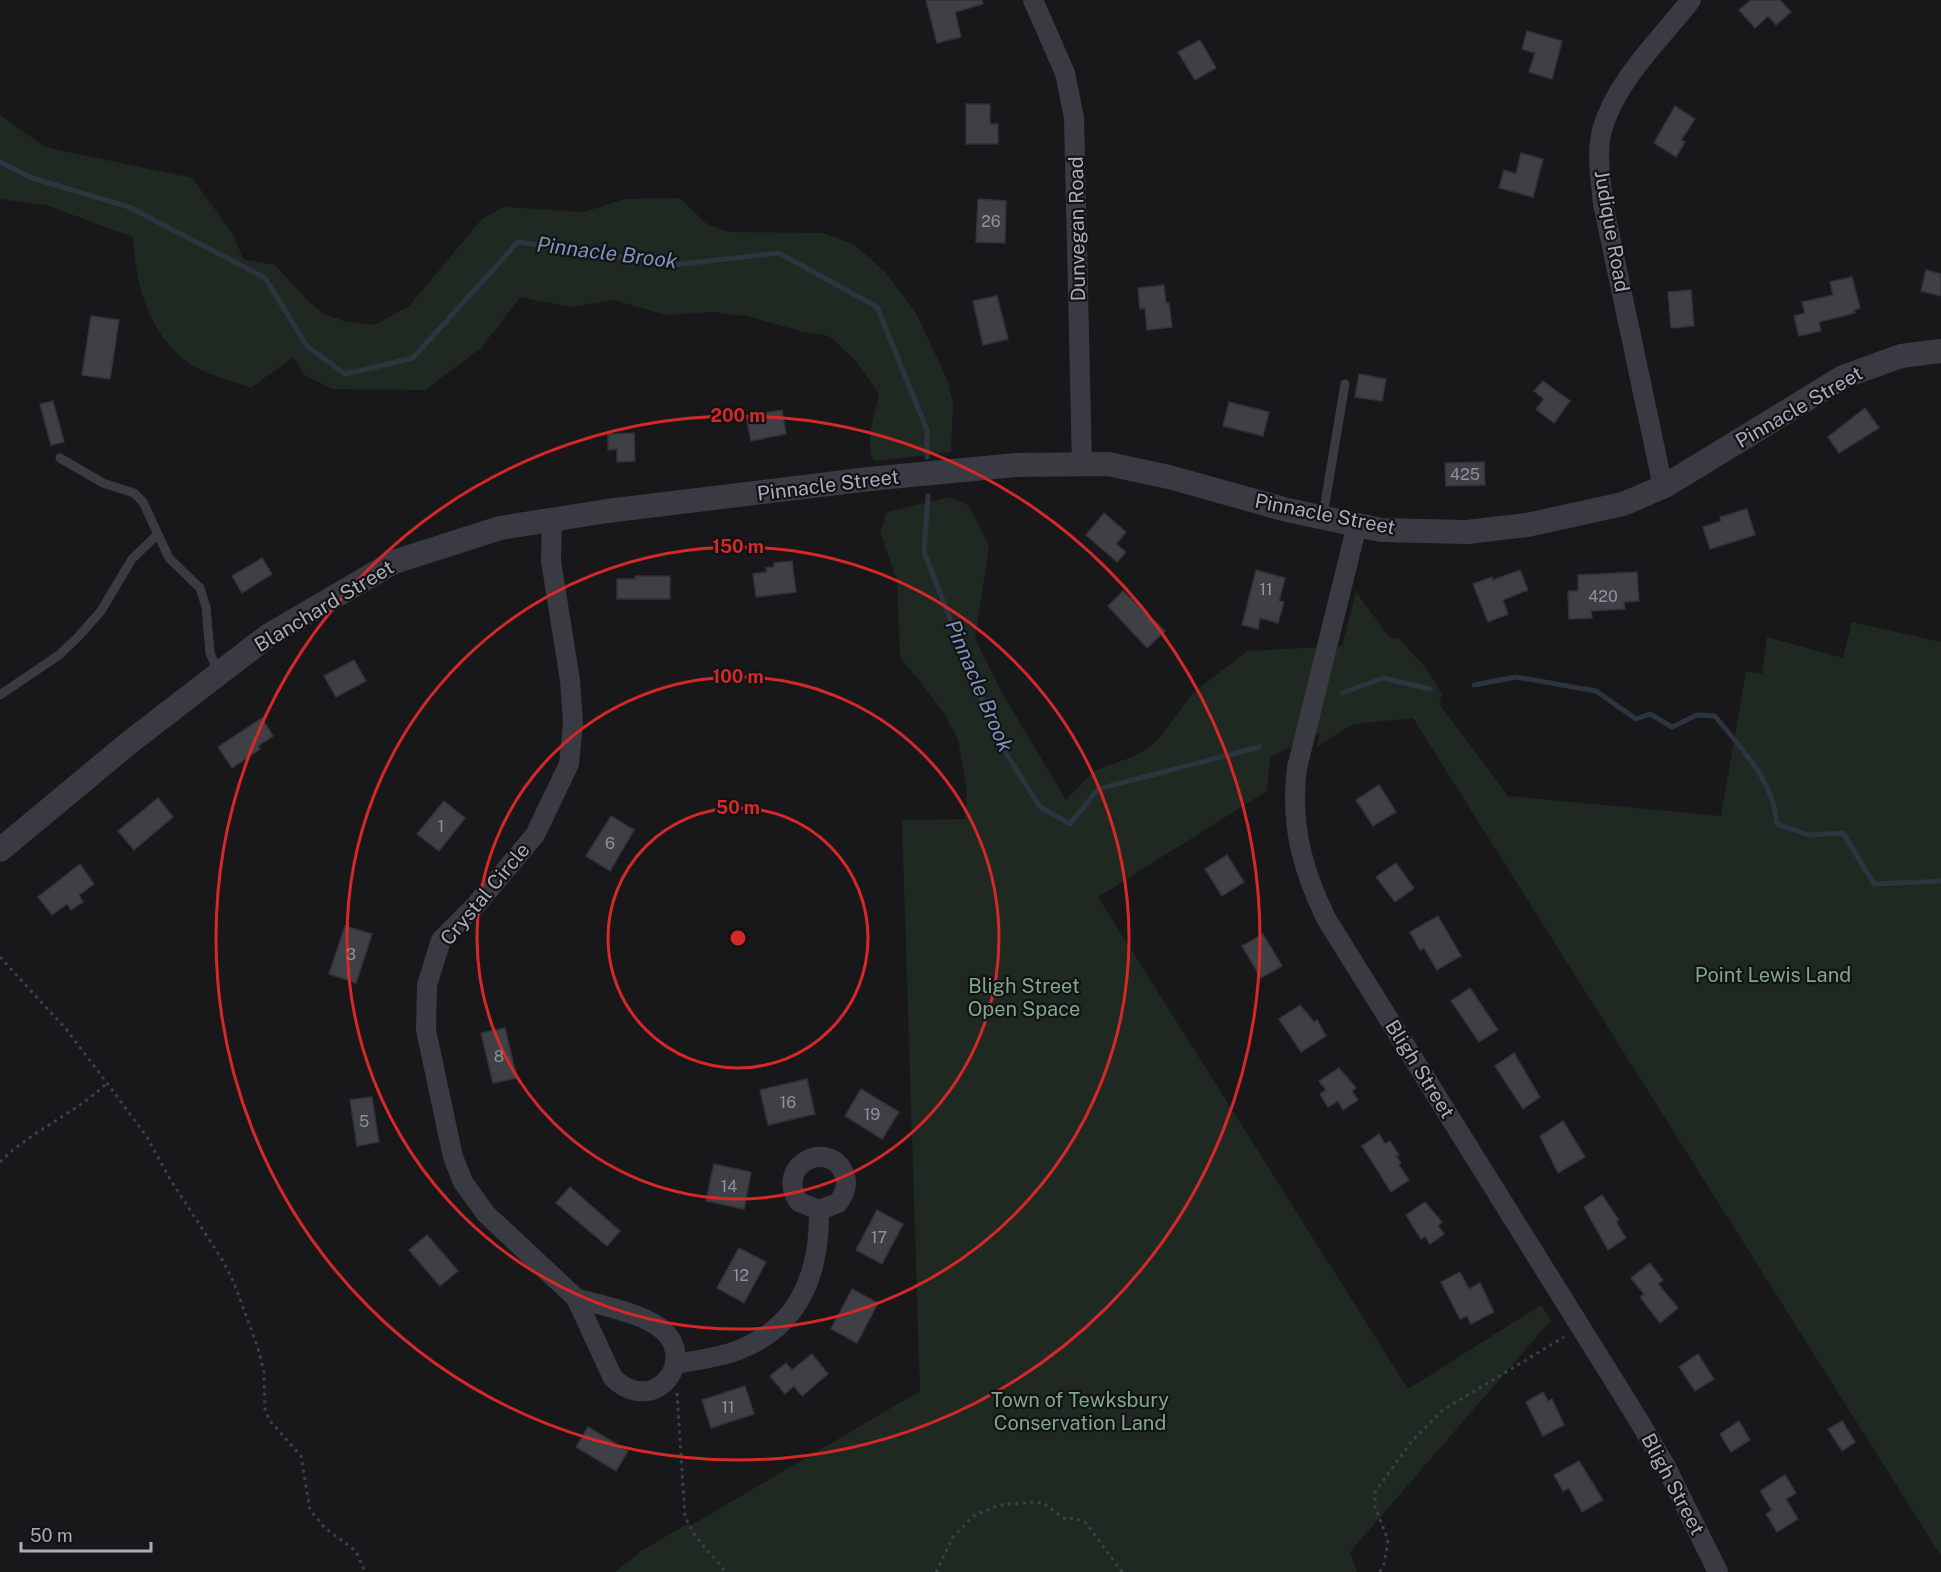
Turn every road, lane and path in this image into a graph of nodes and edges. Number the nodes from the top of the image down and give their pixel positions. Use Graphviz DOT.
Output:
graph roads {
  1 [pos="1033,0"];
  2 [pos="1690,0"];
  3 [pos="1941,351"];
  4 [pos="1345,384"];
  5 [pos="60,458"];
  6 [pos="1082,465"];
  7 [pos="1664,487"];
  8 [pos="710,500"];
  9 [pos="1323,518"];
  10 [pos="552,519"];
  11 [pos="1357,525"];
  12 [pos="157,534"];
  13 [pos="219,674"];
  14 [pos="0,695"];
  15 [pos="0,850"];
  16 [pos="0,957"];
  17 [pos="107,1083"];
  18 [pos="0,1162"];
  19 [pos="819,1210"];
  20 [pos="576,1298"];
  21 [pos="1564,1337"];
  22 [pos="673,1370"];
  23 [pos="365,1572"];
  24 [pos="726,1572"];
  25 [pos="936,1572"];
  26 [pos="1122,1572"];
  27 [pos="1380,1572"];
  28 [pos="1718,1572"];
  1 -- 6 [label="street, Dunvegan Road"];
  2 -- 7 [label="street, Judique Road"];
  3 -- 7 [label="street, Pinnacle Street"];
  4 -- 9 [label="lane"];
  5 -- 12 [label="lane"];
  6 -- 8 [label="street, Pinnacle Street"];
  6 -- 9 [label="street, Pinnacle Street"];
  7 -- 11 [label="street, Pinnacle Street"];
  8 -- 10 [label="street, Blanchard Street"];
  9 -- 11 [label="street, Pinnacle Street"];
  10 -- 13 [label="street, Blanchard Street"];
  10 -- 20 [label="street, Crystal Circle"];
  11 -- 28 [label="street, Bligh Street"];
  12 -- 13 [label="lane"];
  12 -- 14 [label="lane"];
  13 -- 15 [label="street, Blanchard Street"];
  16 -- 17 [label="path"];
  17 -- 18 [label="path"];
  17 -- 23 [label="path"];
  19 -- 22 [label="street, Crystal Circle"];
  20 -- 22 [label="street, Crystal Circle"];
  20 -- 22 [label="street, Crystal Circle"];
  21 -- 27 [label="path"];
  22 -- 24 [label="path"];
  25 -- 26 [label="path"];
}
